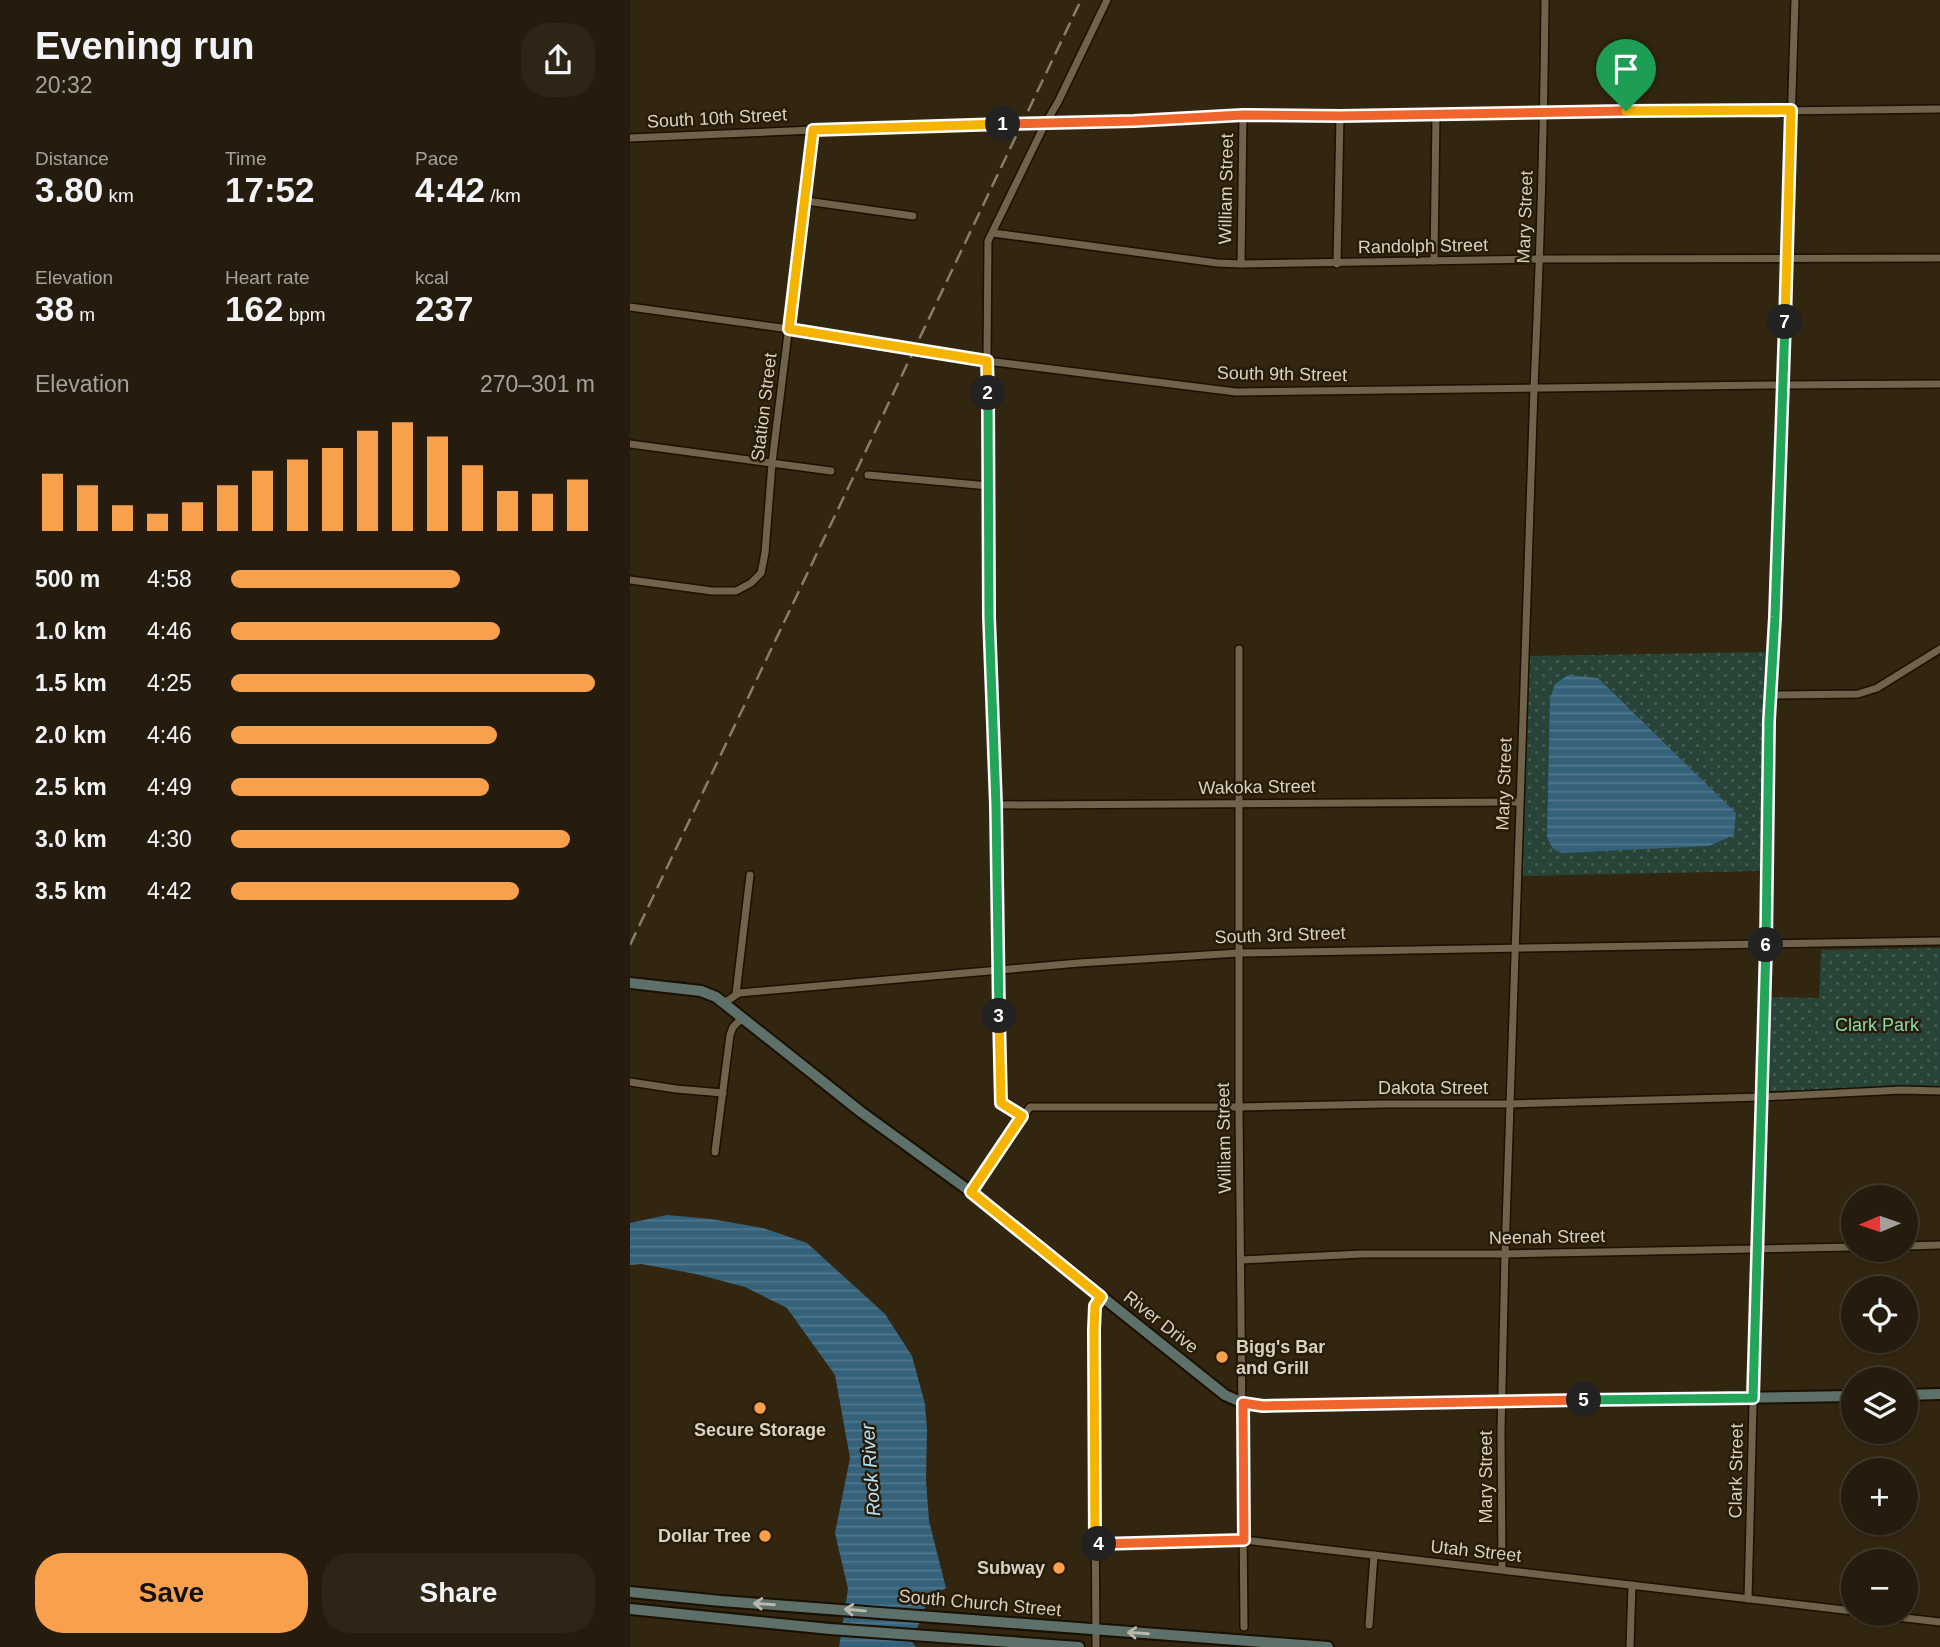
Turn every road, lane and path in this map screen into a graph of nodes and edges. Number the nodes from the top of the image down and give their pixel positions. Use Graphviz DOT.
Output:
graph roads {
  1 [pos="1107,0"];
  2 [pos="1545,0"];
  3 [pos="1795,0"];
  4 [pos="1940,109"];
  5 [pos="1791,110"];
  6 [pos="1544,112"];
  7 [pos="1436,114"];
  8 [pos="1243,115"];
  9 [pos="1340,116"];
  10 [pos="1045,124"];
  11 [pos="813,130"];
  12 [pos="630,138"];
  13 [pos="806,201"];
  14 [pos="913,216"];
  15 [pos="993,233"];
  16 [pos="1940,258"];
  17 [pos="1540,259"];
  18 [pos="1786,259"];
  19 [pos="1434,261"];
  20 [pos="1241,264"];
  21 [pos="1337,264"];
  22 [pos="630,307"];
  23 [pos="789,329"];
  24 [pos="987,361"];
  25 [pos="1940,384"];
  26 [pos="1783,385"];
  27 [pos="1534,388"];
  28 [pos="630,444"];
  29 [pos="772,463"];
  30 [pos="831,471"];
  31 [pos="868,475"];
  32 [pos="989,486"];
  33 [pos="630,580"];
  34 [pos="1239,649"];
  35 [pos="1940,649"];
  36 [pos="1770,695"];
  37 [pos="1520,802"];
  38 [pos="1238,803"];
  39 [pos="996,805"];
  40 [pos="750,875"];
  41 [pos="1940,941"];
  42 [pos="1766,943"];
  43 [pos="1515,949"];
  44 [pos="1239,953"];
  45 [pos="998,970"];
  46 [pos="630,983"];
  47 [pos="736,994"];
  48 [pos="724,1003"];
  49 [pos="742,1018"];
  50 [pos="630,1082"];
  51 [pos="1940,1091"];
  52 [pos="723,1093"];
  53 [pos="1762,1097"];
  54 [pos="1509,1104"];
  55 [pos="1239,1108"];
  56 [pos="1022,1116"];
  57 [pos="715,1152"];
  58 [pos="971,1192"];
  59 [pos="1918,1245"];
  60 [pos="1940,1245"];
  61 [pos="1841,1247"];
  62 [pos="1756,1249"];
  63 [pos="1505,1254"];
  64 [pos="1241,1260"];
  65 [pos="1101,1297"];
  66 [pos="1940,1394"];
  67 [pos="1918,1395"];
  68 [pos="1841,1396"];
  69 [pos="1753,1398"];
  70 [pos="1503,1401"];
  71 [pos="1243,1403"];
  72 [pos="1244,1540"];
  73 [pos="1095,1544"];
  74 [pos="1374,1555"];
  75 [pos="1503,1569"];
  76 [pos="630,1581"];
  77 [pos="1632,1585"];
  78 [pos="630,1592"];
  79 [pos="646,1593"];
  80 [pos="1748,1599"];
  81 [pos="630,1609"];
  82 [pos="1841,1610"];
  83 [pos="644,1611"];
  84 [pos="1918,1619"];
  85 [pos="630,1622"];
  86 [pos="1940,1622"];
  87 [pos="1244,1626"];
  88 [pos="1369,1626"];
  89 [pos="1096,1630"];
  90 [pos="1079,1647"];
  91 [pos="1096,1647"];
  92 [pos="1328,1647"];
  93 [pos="1630,1647"];
  1 -- 10 [label="street"];
  2 -- 6 [label="street, Mary Street"];
  3 -- 5 [label="street, Clark Street"];
  4 -- 5 [label="street, South 10th Street"];
  5 -- 6 [label="street, South 10th Street"];
  5 -- 18 [label="street, Clark Street"];
  6 -- 7 [label="street, South 10th Street"];
  6 -- 17 [label="street, Mary Street"];
  7 -- 9 [label="street, South 10th Street"];
  7 -- 19 [label="street"];
  8 -- 9 [label="street, South 10th Street"];
  8 -- 10 [label="street, South 10th Street"];
  8 -- 20 [label="street, William Street"];
  9 -- 21 [label="street"];
  10 -- 11 [label="street, South 10th Street"];
  10 -- 15 [label="street"];
  11 -- 12 [label="street, South 10th Street"];
  11 -- 13 [label="street, Station Street"];
  13 -- 14 [label="street"];
  13 -- 23 [label="street, Station Street"];
  15 -- 20 [label="street, Randolph Street"];
  15 -- 24 [label="street"];
  16 -- 18 [label="street, Randolph Street"];
  17 -- 18 [label="street, Randolph Street"];
  17 -- 19 [label="street, Randolph Street"];
  17 -- 27 [label="street, Mary Street"];
  18 -- 26 [label="street, Clark Street"];
  19 -- 21 [label="street, Randolph Street"];
  20 -- 21 [label="street, Randolph Street"];
  22 -- 23 [label="street, South 9th Street"];
  23 -- 24 [label="street, South 9th Street"];
  23 -- 29 [label="street, Station Street"];
  24 -- 27 [label="street, South 9th Street"];
  24 -- 32 [label="street"];
  25 -- 26 [label="street, South 9th Street"];
  26 -- 27 [label="street, South 9th Street"];
  26 -- 36 [label="street, Clark Street"];
  27 -- 37 [label="street, Mary Street"];
  28 -- 29 [label="street"];
  29 -- 30 [label="street"];
  29 -- 33 [label="street, Station Street"];
  31 -- 32 [label="street"];
  32 -- 39 [label="street"];
  34 -- 38 [label="street, William Street"];
  35 -- 36 [label="street"];
  36 -- 42 [label="street, Clark Street"];
  37 -- 38 [label="street, Wakoka Street"];
  37 -- 43 [label="street, Mary Street"];
  38 -- 39 [label="street, Wakoka Street"];
  38 -- 44 [label="street, William Street"];
  39 -- 45 [label="street"];
  40 -- 47 [label="street"];
  41 -- 42 [label="street, South 3rd Street"];
  42 -- 43 [label="street, South 3rd Street"];
  42 -- 53 [label="street, Clark Street"];
  43 -- 44 [label="street, South 3rd Street"];
  43 -- 54 [label="street, Mary Street"];
  44 -- 45 [label="street, South 3rd Street"];
  44 -- 55 [label="street, William Street"];
  45 -- 47 [label="street, South 3rd Street"];
  45 -- 56 [label="street"];
  46 -- 48 [label="street"];
  47 -- 48 [label="street"];
  48 -- 49 [label="street, River Drive"];
  49 -- 52 [label="street"];
  49 -- 58 [label="street, River Drive"];
  50 -- 52 [label="street"];
  51 -- 53 [label="street, Dakota Street"];
  52 -- 57 [label="street"];
  53 -- 54 [label="street, Dakota Street"];
  53 -- 62 [label="street, Clark Street"];
  54 -- 55 [label="street, Dakota Street"];
  54 -- 63 [label="street, Mary Street"];
  55 -- 56 [label="street, Dakota Street"];
  55 -- 64 [label="street, William Street"];
  56 -- 58 [label="street"];
  58 -- 65 [label="street, River Drive"];
  59 -- 60 [label="street"];
  61 -- 62 [label="street, Neenah Street"];
  62 -- 63 [label="street, Neenah Street"];
  62 -- 69 [label="street, Clark Street"];
  63 -- 64 [label="street, Neenah Street"];
  63 -- 70 [label="street, Mary Street"];
  64 -- 71 [label="street, William Street"];
  65 -- 71 [label="street, River Drive"];
  65 -- 73 [label="street"];
  66 -- 67 [label="street"];
  68 -- 69 [label="street, River Drive"];
  69 -- 70 [label="street, River Drive"];
  69 -- 80 [label="street, Clark Street"];
  70 -- 71 [label="street, River Drive"];
  70 -- 75 [label="street, Mary Street"];
  71 -- 72 [label="street, William Street"];
  72 -- 73 [label="street, Utah Street"];
  72 -- 74 [label="street, Utah Street"];
  72 -- 87 [label="street, William Street"];
  73 -- 89 [label="street"];
  74 -- 75 [label="street, Utah Street"];
  74 -- 88 [label="street"];
  75 -- 77 [label="street, Utah Street"];
  76 -- 79 [label="street"];
  77 -- 80 [label="street, Utah Street"];
  77 -- 93 [label="street"];
  78 -- 79 [label="street, South Church Street"];
  89 -- 79 [label="street, South Church Street, one-way"];
  80 -- 82 [label="street, Utah Street"];
  81 -- 83 [label="street, South Church Street"];
  83 -- 85 [label="street"];
  83 -- 90 [label="street, South Church Street"];
  84 -- 86 [label="street"];
  89 -- 91 [label="street"];
  92 -- 89 [label="street, South Church Street, one-way"];
}
